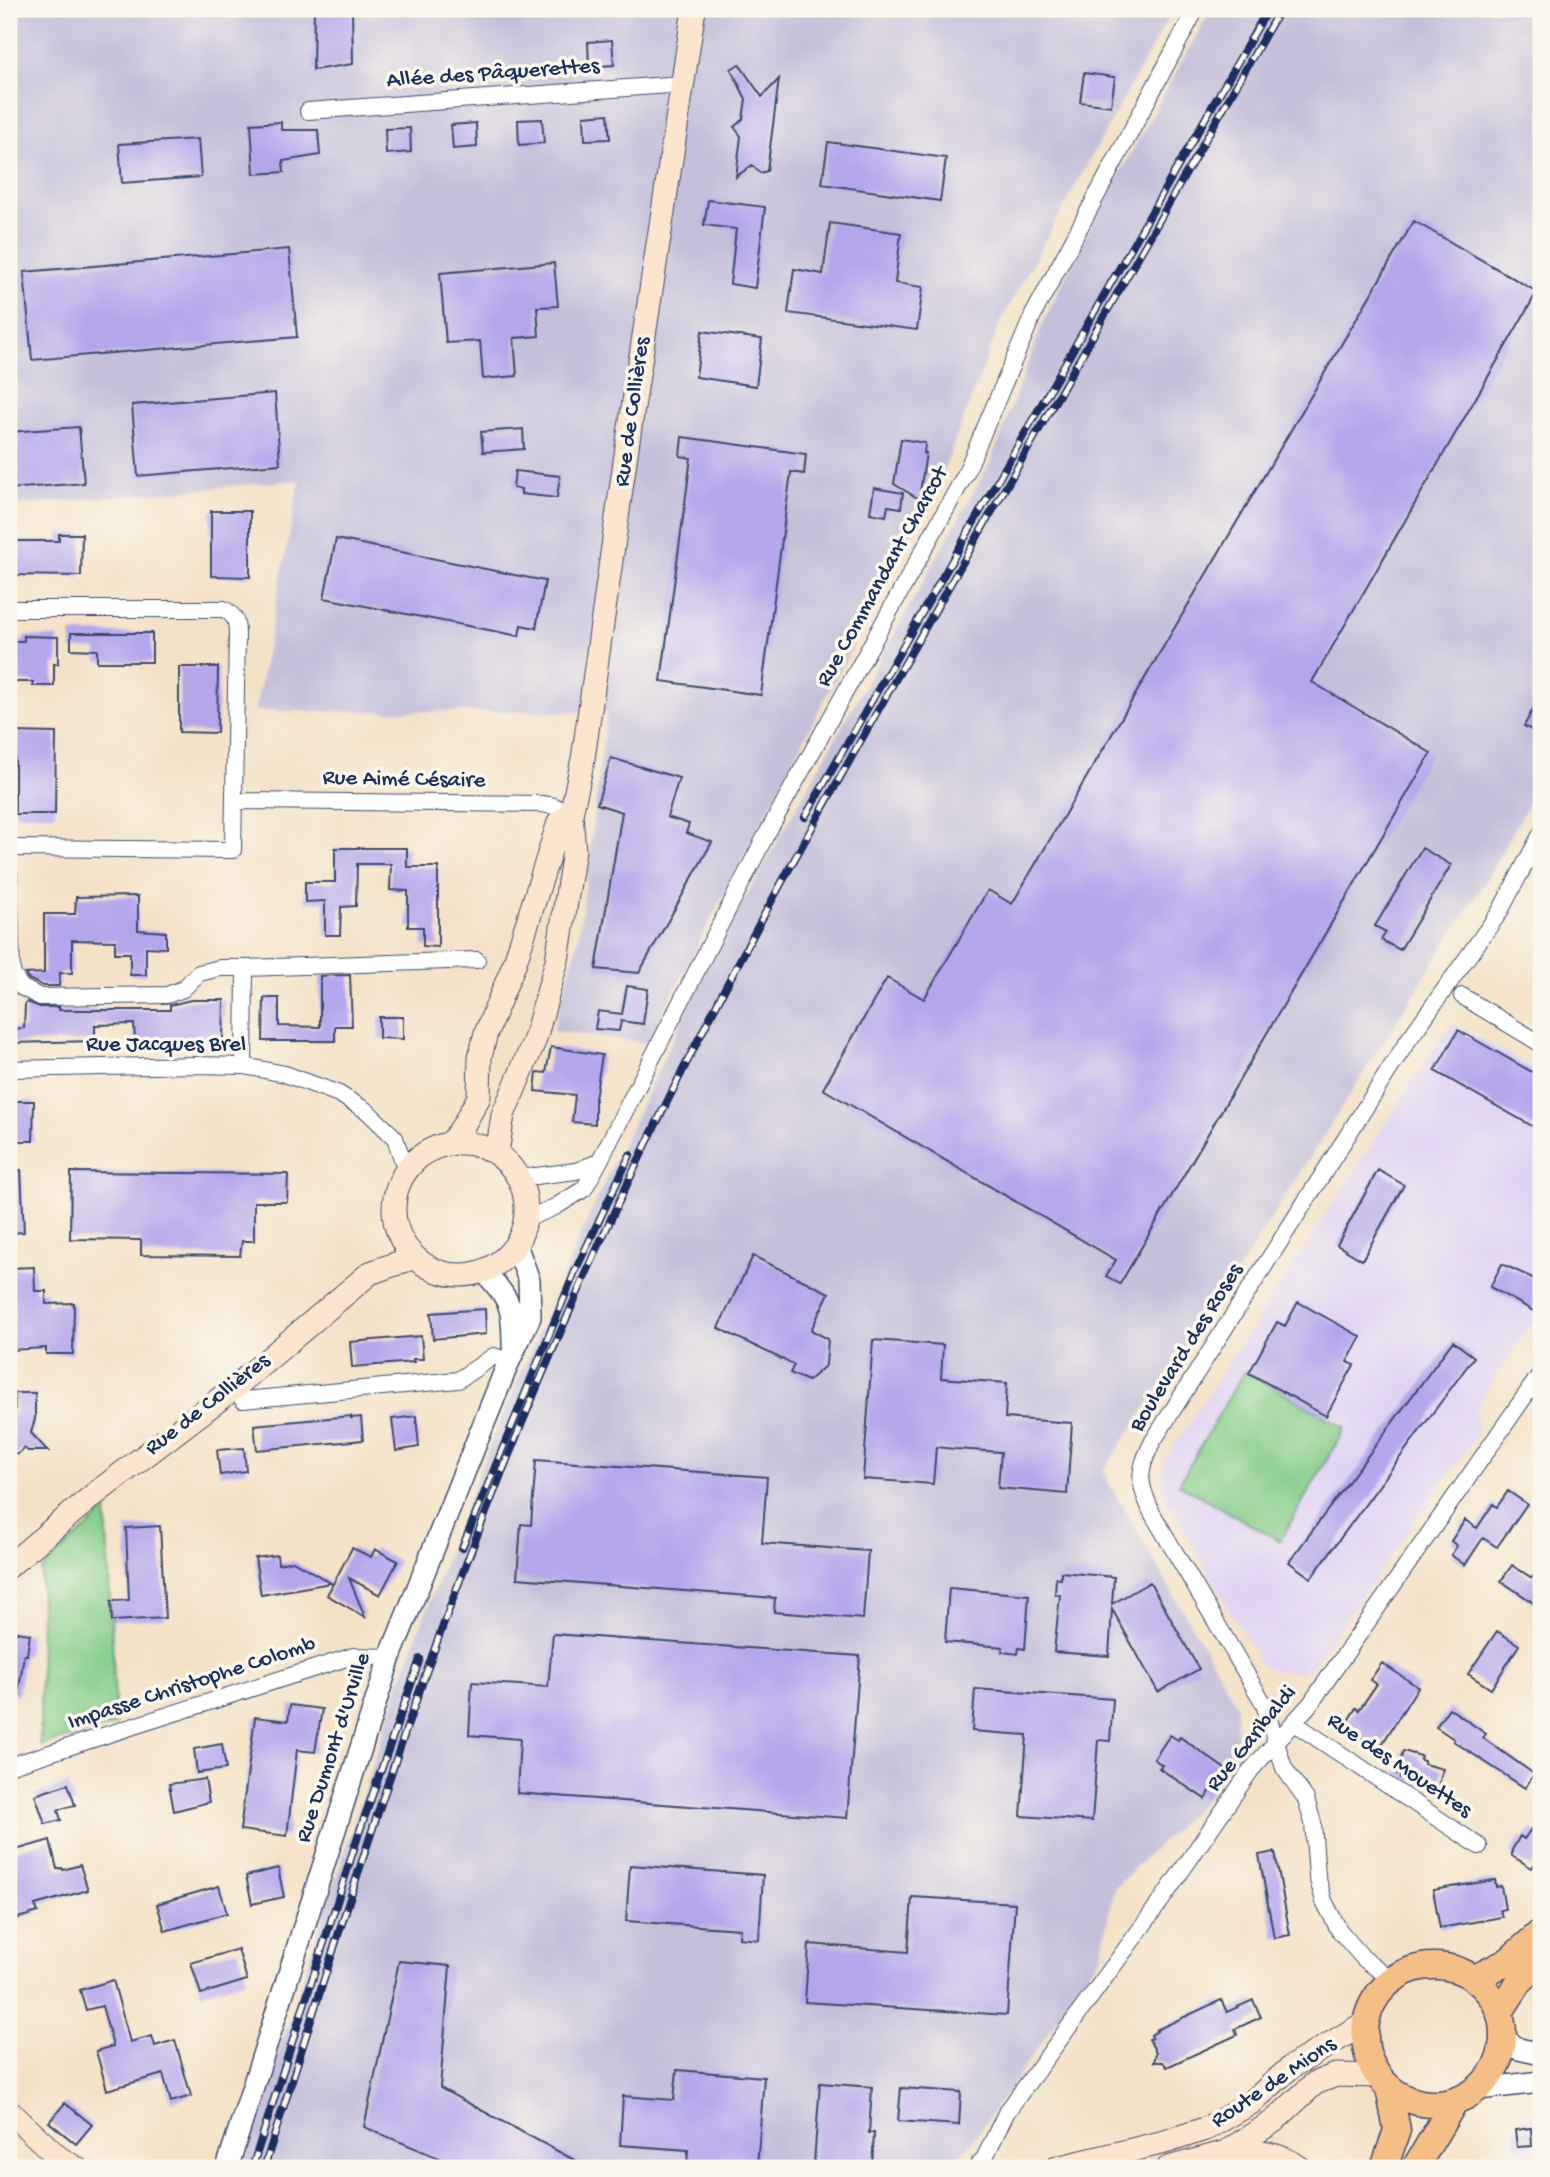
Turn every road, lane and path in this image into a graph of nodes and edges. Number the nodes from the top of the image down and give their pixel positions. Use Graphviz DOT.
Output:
graph roads {
  1 [pos="694,9"];
  2 [pos="1196,9"];
  3 [pos="682,84"];
  4 [pos="308,111"];
  5 [pos="9,609"];
  6 [pos="235,801"];
  7 [pos="571,814"];
  8 [pos="1541,834"];
  9 [pos="9,848"];
  10 [pos="9,856"];
  11 [pos="9,872"];
  12 [pos="477,960"];
  13 [pos="245,968"];
  14 [pos="1462,996"];
  15 [pos="1541,1044"];
  16 [pos="244,1066"];
  17 [pos="9,1069"];
  18 [pos="451,1143"];
  19 [pos="497,1153"];
  20 [pos="599,1162"];
  21 [pos="406,1171"];
  22 [pos="520,1178"];
  23 [pos="526,1219"];
  24 [pos="516,1245"];
  25 [pos="415,1257"];
  26 [pos="484,1271"];
  27 [pos="511,1357"];
  28 [pos="1541,1373"];
  29 [pos="234,1388"];
  30 [pos="9,1566"];
  31 [pos="390,1657"];
  32 [pos="1294,1724"];
  33 [pos="1276,1743"];
  34 [pos="9,1766"];
  35 [pos="1479,1846"];
  36 [pos="1541,1933"];
  37 [pos="1541,1961"];
  38 [pos="1475,1978"];
  39 [pos="1391,1979"];
  40 [pos="1500,2012"];
  41 [pos="1365,2023"];
  42 [pos="1503,2039"];
  43 [pos="1541,2054"];
  44 [pos="1383,2082"];
  45 [pos="1541,2082"];
  46 [pos="1467,2095"];
  47 [pos="9,2111"];
  48 [pos="1226,2152"];
  49 [pos="76,2168"];
  50 [pos="227,2168"];
  51 [pos="976,2168"];
  52 [pos="1057,2168"];
  53 [pos="1168,2168"];
  54 [pos="1300,2168"];
  55 [pos="1384,2168"];
  56 [pos="1415,2168"];
  1 -- 3 [label="main road, Rue de Collières"];
  2 -- 20 [label="street, Rue Commandant Charcot"];
  3 -- 4 [label="street, Allée des Pâquerettes"];
  3 -- 7 [label="main road, Rue de Collières"];
  5 -- 6 [label="street"];
  6 -- 7 [label="street, Rue Aimé Césaire"];
  6 -- 9 [label="street"];
  7 -- 18 [label="main road, Rue de Collières"];
  7 -- 19 [label="main road, Rue de Collières"];
  8 -- 33 [label="street, Boulevard des Roses"];
  9 -- 10 [label="street"];
  11 -- 13 [label="street"];
  12 -- 13 [label="street"];
  13 -- 16 [label="street"];
  14 -- 15 [label="street"];
  16 -- 17 [label="street, Rue Jacques Brel"];
  16 -- 21 [label="street, Rue Jacques Brel"];
  18 -- 19 [label="main road"];
  18 -- 21 [label="main road"];
  19 -- 22 [label="main road"];
  20 -- 22 [label="street"];
  20 -- 23 [label="street, Rue Commandant Charcot"];
  21 -- 25 [label="main road"];
  22 -- 23 [label="main road"];
  23 -- 24 [label="main road"];
  24 -- 26 [label="main road"];
  24 -- 27 [label="street, Rue Dumont d'Urville"];
  25 -- 26 [label="main road"];
  25 -- 29 [label="main road, Rue de Collières"];
  26 -- 27 [label="street, Rue Dumont d'Urville"];
  27 -- 29 [label="street"];
  27 -- 31 [label="street, Rue Dumont d'Urville"];
  28 -- 32 [label="street, Rue Garibaldi"];
  29 -- 30 [label="main road, Rue de Collières"];
  31 -- 34 [label="street, Impasse Christophe Colomb"];
  31 -- 50 [label="street, Rue Dumont d'Urville"];
  32 -- 33 [label="street, Rue Garibaldi"];
  32 -- 35 [label="street, Rue des Mouettes"];
  33 -- 39 [label="street, Boulevard des Roses"];
  33 -- 51 [label="street, Rue Garibaldi"];
  36 -- 38 [label="main road"];
  37 -- 40 [label="main road"];
  38 -- 39 [label="main road"];
  38 -- 40 [label="main road"];
  39 -- 41 [label="main road"];
  40 -- 42 [label="main road"];
  41 -- 44 [label="main road"];
  41 -- 52 [label="main road, Route de Mions"];
  42 -- 43 [label="street"];
  42 -- 46 [label="main road"];
  44 -- 46 [label="main road"];
  44 -- 48 [label="main road, Route de Mions"];
  44 -- 55 [label="main road"];
  45 -- 46 [label="street"];
  46 -- 56 [label="main road"];
  47 -- 49 [label="main road"];
  48 -- 53 [label="main road, Route de Mions"];
  48 -- 54 [label="main road, Route de Mions"];
}
